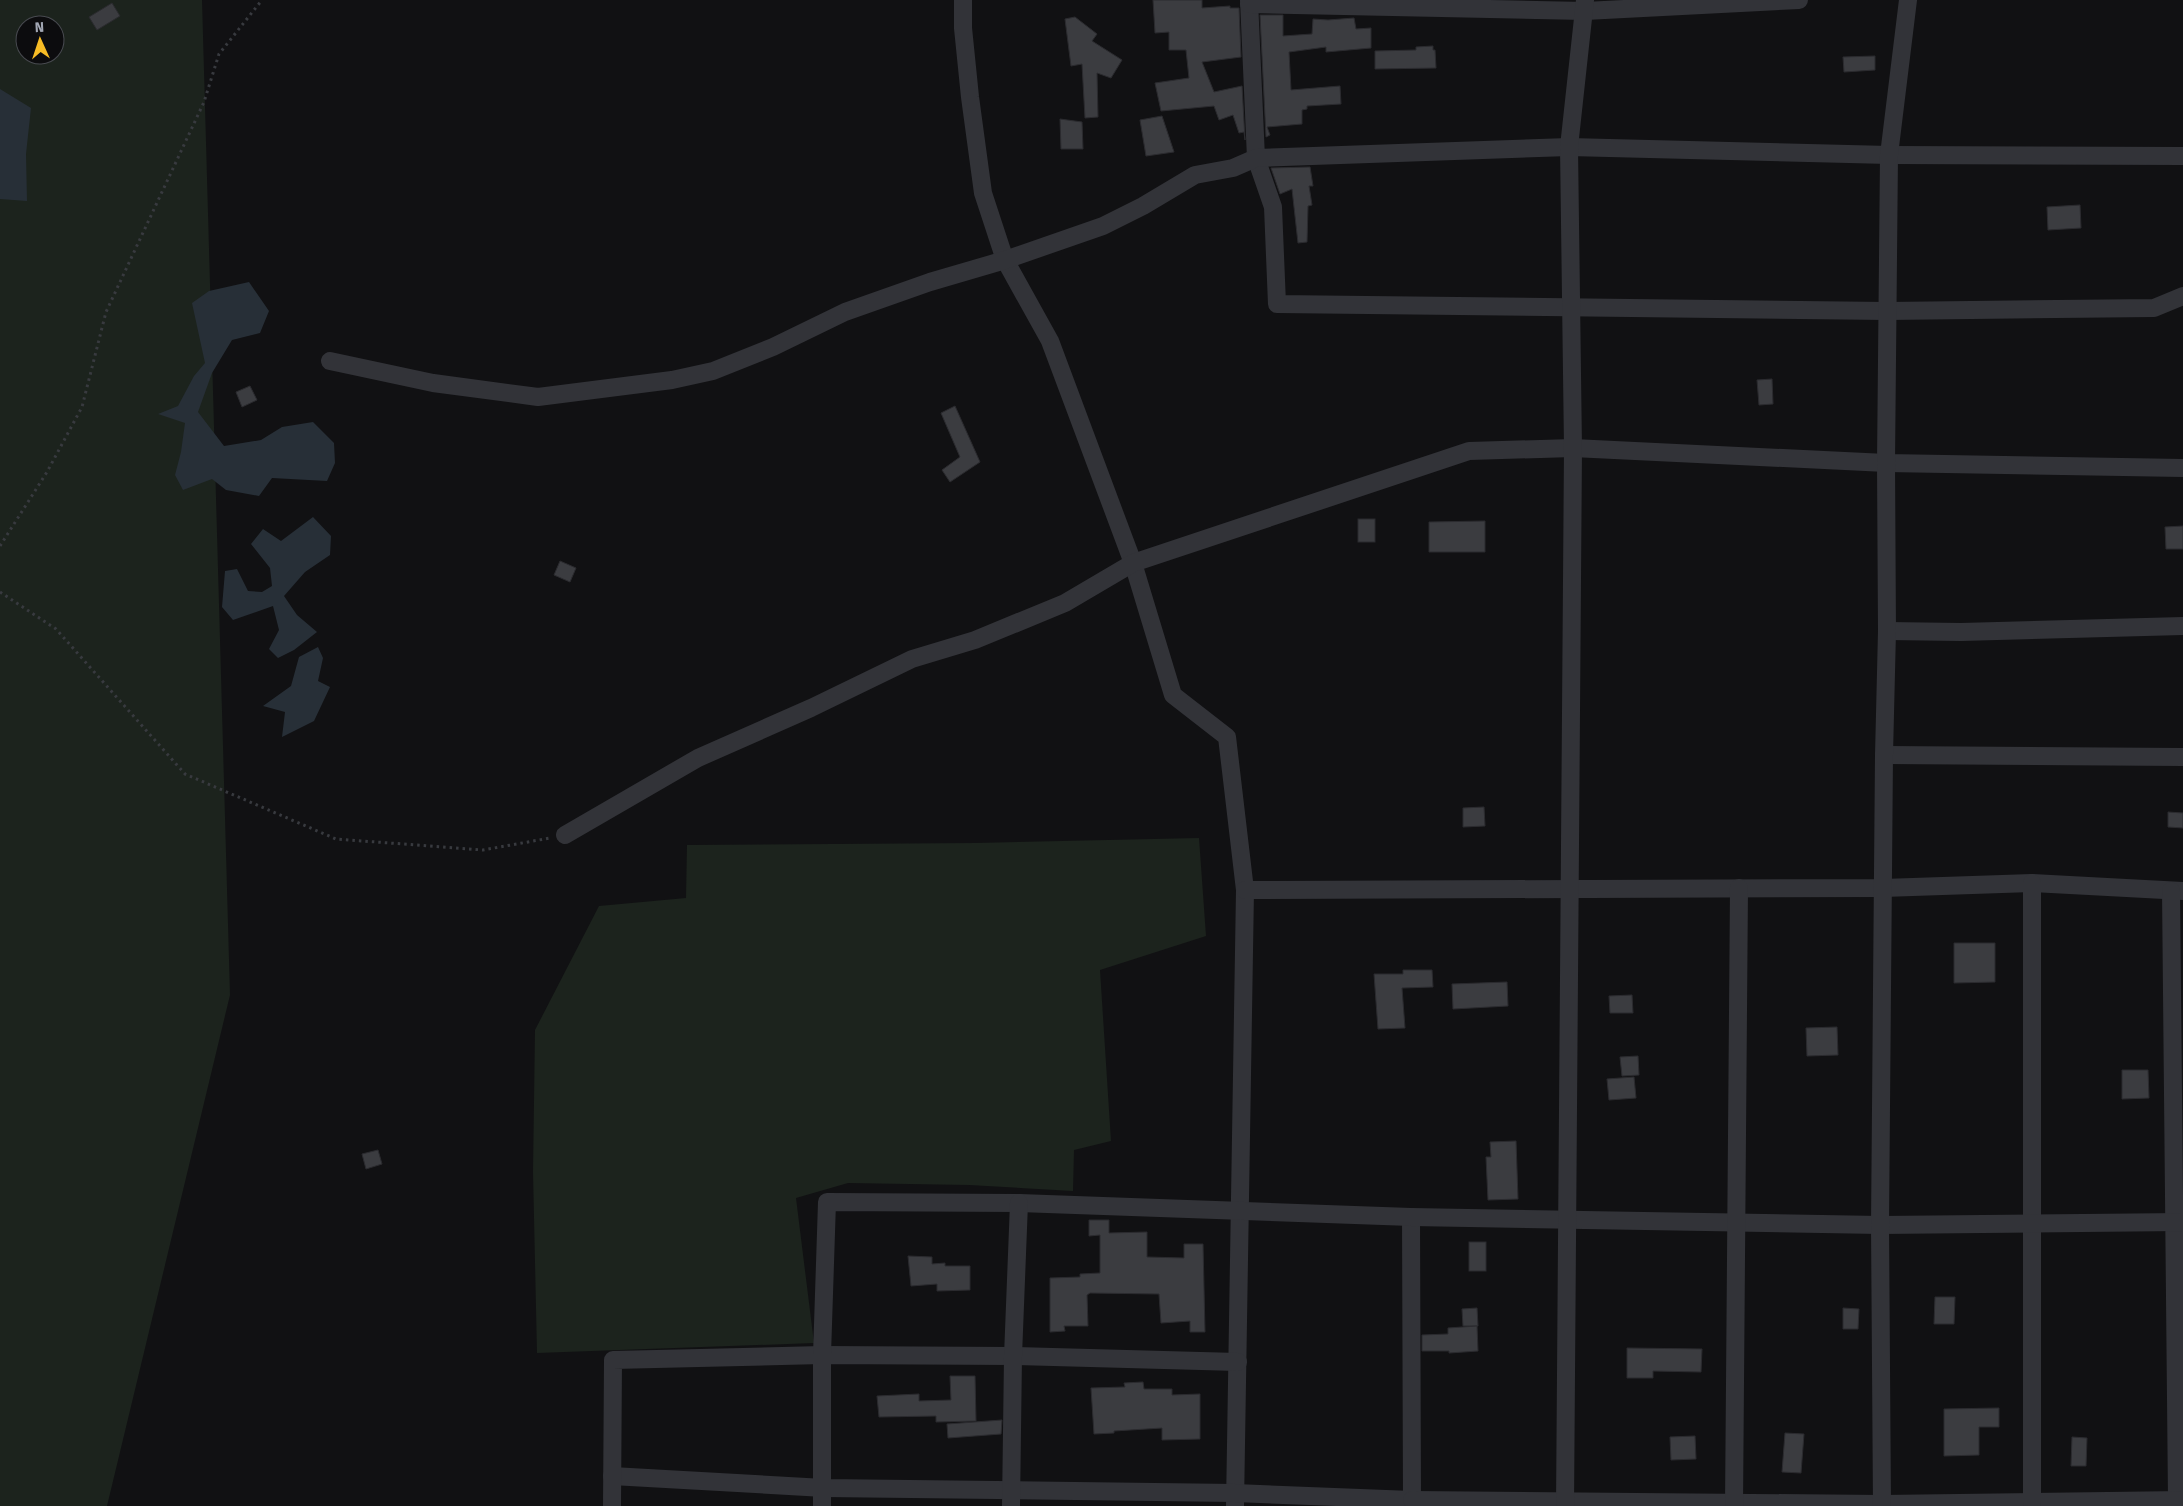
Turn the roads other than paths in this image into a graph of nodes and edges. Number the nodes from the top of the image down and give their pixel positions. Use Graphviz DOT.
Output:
graph roads {
  1 [pos="963,0"];
  2 [pos="1799,0"];
  3 [pos="1908,0"];
  4 [pos="1249,2"];
  5 [pos="1585,6"];
  6 [pos="1569,147"];
  7 [pos="1889,155"];
  8 [pos="2183,156"];
  9 [pos="1256,158"];
  10 [pos="1005,260"];
  11 [pos="2183,296"];
  12 [pos="1572,308"];
  13 [pos="2154,308"];
  14 [pos="2183,308"];
  15 [pos="1886,311"];
  16 [pos="330,361"];
  17 [pos="1573,448"];
  18 [pos="1886,464"];
  19 [pos="2183,468"];
  20 [pos="1133,564"];
  21 [pos="2183,626"];
  22 [pos="1887,630"];
  23 [pos="1884,755"];
  24 [pos="2183,757"];
  25 [pos="565,835"];
  26 [pos="2032,884"];
  27 [pos="1739,888"];
  28 [pos="1883,888"];
  29 [pos="1570,889"];
  30 [pos="1245,890"];
  31 [pos="2177,891"];
  32 [pos="1019,1203"];
  33 [pos="1240,1210"];
  34 [pos="1411,1217"];
  35 [pos="1567,1220"];
  36 [pos="2179,1222"];
  37 [pos="1736,1223"];
  38 [pos="2032,1224"];
  39 [pos="1880,1225"];
  40 [pos="822,1356"];
  41 [pos="1013,1356"];
  42 [pos="1238,1362"];
  43 [pos="612,1476"];
  44 [pos="824,1488"];
  45 [pos="1012,1498"];
  46 [pos="1235,1500"];
  47 [pos="1412,1500"];
  48 [pos="2180,1500"];
  49 [pos="2032,1502"];
  50 [pos="1565,1504"];
  51 [pos="1734,1504"];
  52 [pos="1882,1505"];
  53 [pos="612,1506"];
  54 [pos="822,1506"];
  1 -- 10 [label="street"];
  2 -- 5 [label="street"];
  3 -- 7 [label="street"];
  4 -- 5 [label="street"];
  4 -- 9 [label="street"];
  5 -- 6 [label="street"];
  6 -- 7 [label="street"];
  6 -- 9 [label="street"];
  6 -- 12 [label="street"];
  7 -- 8 [label="street"];
  7 -- 15 [label="street"];
  9 -- 10 [label="street"];
  9 -- 12 [label="street"];
  10 -- 16 [label="street"];
  10 -- 20 [label="street"];
  11 -- 13 [label="street"];
  12 -- 15 [label="street"];
  12 -- 17 [label="street"];
  13 -- 14 [label="street"];
  13 -- 15 [label="street"];
  15 -- 18 [label="street"];
  17 -- 18 [label="street"];
  17 -- 20 [label="street"];
  17 -- 29 [label="street"];
  18 -- 19 [label="street"];
  18 -- 22 [label="street"];
  20 -- 25 [label="street"];
  20 -- 30 [label="street"];
  21 -- 22 [label="street"];
  22 -- 23 [label="street"];
  23 -- 24 [label="street"];
  23 -- 28 [label="street"];
  26 -- 28 [label="street"];
  26 -- 31 [label="street"];
  26 -- 38 [label="street"];
  27 -- 28 [label="street"];
  27 -- 29 [label="street"];
  27 -- 37 [label="street"];
  28 -- 39 [label="street"];
  29 -- 30 [label="street"];
  29 -- 35 [label="street"];
  30 -- 33 [label="street"];
  31 -- 36 [label="street"];
  32 -- 33 [label="street"];
  32 -- 40 [label="street"];
  32 -- 41 [label="street"];
  33 -- 34 [label="street"];
  33 -- 42 [label="street"];
  34 -- 35 [label="street"];
  34 -- 47 [label="street"];
  35 -- 37 [label="street"];
  35 -- 50 [label="street"];
  36 -- 38 [label="street"];
  36 -- 48 [label="street"];
  37 -- 39 [label="street"];
  37 -- 51 [label="street"];
  38 -- 39 [label="street"];
  38 -- 49 [label="street"];
  39 -- 52 [label="street"];
  40 -- 41 [label="street"];
  40 -- 43 [label="street"];
  40 -- 44 [label="street"];
  41 -- 42 [label="street"];
  41 -- 45 [label="street"];
  42 -- 46 [label="street"];
  43 -- 44 [label="street"];
  43 -- 53 [label="street"];
  44 -- 45 [label="street"];
  44 -- 54 [label="street"];
  45 -- 46 [label="street"];
  46 -- 47 [label="street"];
  47 -- 50 [label="street"];
  48 -- 49 [label="street"];
  49 -- 52 [label="street"];
  50 -- 51 [label="street"];
  51 -- 52 [label="street"];
}
